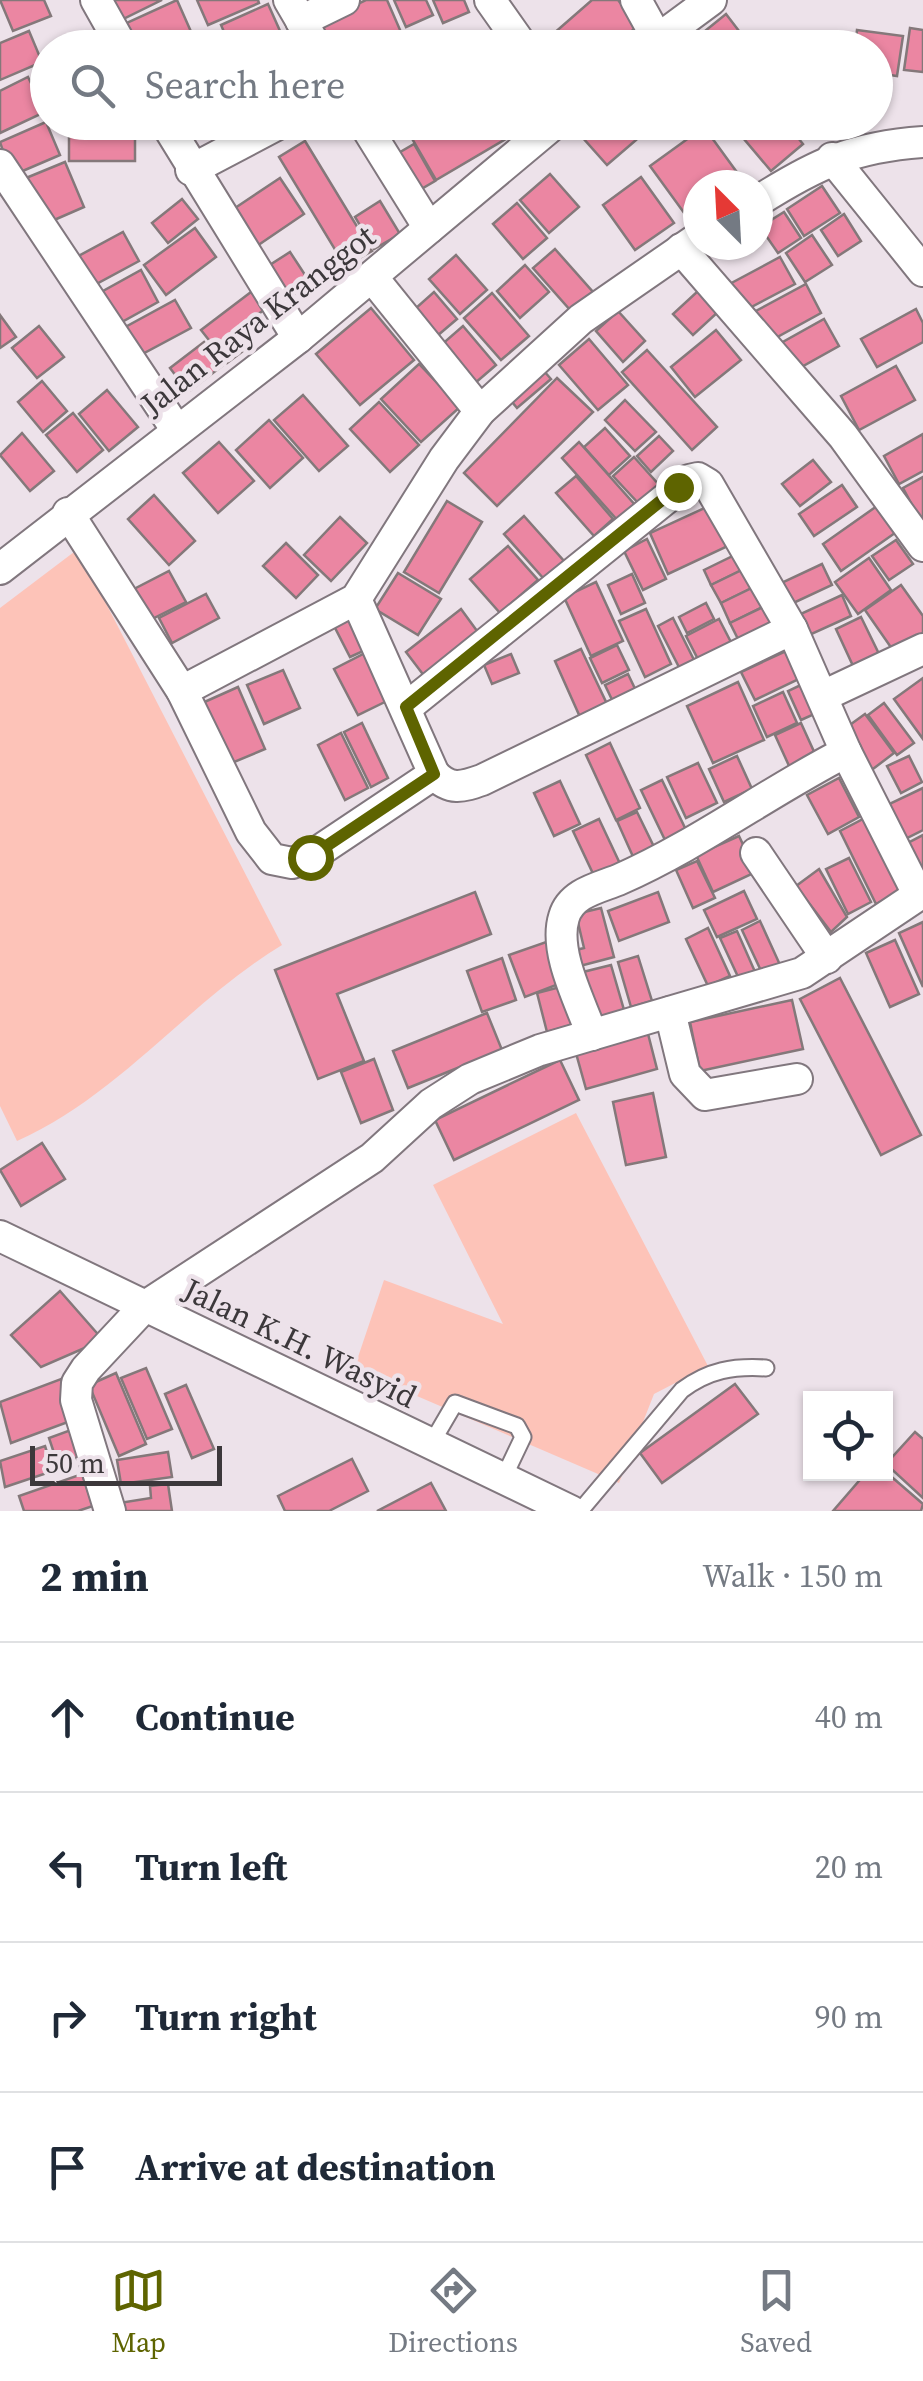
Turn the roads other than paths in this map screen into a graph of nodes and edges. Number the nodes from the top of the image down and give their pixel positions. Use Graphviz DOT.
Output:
graph roads {
  1 [pos="96,0"];
  2 [pos="344,0"];
  3 [pos="490,0"];
  4 [pos="636,0"];
  5 [pos="705,2"];
  6 [pos="295,10"];
  7 [pos="113,30"];
  8 [pos="511,30"];
  9 [pos="647,30"];
  10 [pos="669,30"];
  11 [pos="175,140"];
  12 [pos="248,140"];
  13 [pos="374,140"];
  14 [pos="534,140"];
  15 [pos="923,142"];
  16 [pos="832,158"];
  17 [pos="0,165"];
  18 [pos="192,170"];
  19 [pos="773,192"];
  20 [pos="429,228"];
  21 [pos="683,248"];
  22 [pos="704,260"];
  23 [pos="923,271"];
  24 [pos="372,277"];
  25 [pos="298,338"];
  26 [pos="480,411"];
  27 [pos="176,429"];
  28 [pos="68,513"];
  29 [pos="923,546"];
  30 [pos="0,569"];
  31 [pos="356,599"];
  32 [pos="792,630"];
  33 [pos="923,649"];
  34 [pos="182,691"];
  35 [pos="823,696"];
  36 [pos="406,707"];
  37 [pos="846,752"];
  38 [pos="434,774"];
  39 [pos="756,853"];
  40 [pos="921,893"];
  41 [pos="827,958"];
  42 [pos="670,1012"];
  43 [pos="592,1035"];
  44 [pos="797,1079"];
  45 [pos="0,1236"];
  46 [pos="144,1307"];
  47 [pos="766,1368"];
  48 [pos="431,1444"];
  49 [pos="503,1478"];
  50 [pos="110,1511"];
  51 [pos="571,1511"];
  52 [pos="580,1511"];
  1 -- 7 [label="street"];
  2 -- 6 [label="street"];
  3 -- 8 [label="street"];
  4 -- 9 [label="street"];
  5 -- 10 [label="street"];
  11 -- 18 [label="street"];
  12 -- 18 [label="street"];
  13 -- 20 [label="street"];
  14 -- 20 [label="street, Jalan Raya Kranggot"];
  15 -- 16 [label="street"];
  16 -- 19 [label="street"];
  16 -- 23 [label="street"];
  17 -- 27 [label="street"];
  18 -- 25 [label="street"];
  20 -- 24 [label="street, Jalan Raya Kranggot"];
  21 -- 26 [label="street"];
  22 -- 29 [label="street"];
  24 -- 25 [label="street, Jalan Raya Kranggot"];
  24 -- 26 [label="street"];
  25 -- 27 [label="street, Jalan Raya Kranggot"];
  26 -- 31 [label="street"];
  27 -- 28 [label="street, Jalan Raya Kranggot"];
  28 -- 30 [label="street, Jalan Raya Kranggot"];
  28 -- 34 [label="street"];
  31 -- 34 [label="street"];
  31 -- 36 [label="street"];
  32 -- 35 [label="street"];
  32 -- 36 [label="street"];
  32 -- 38 [label="street"];
  33 -- 35 [label="street"];
  34 -- 38 [label="street"];
  35 -- 37 [label="street"];
  36 -- 38 [label="street"];
  37 -- 40 [label="street"];
  37 -- 43 [label="street"];
  39 -- 41 [label="street"];
  40 -- 41 [label="street"];
  41 -- 42 [label="street"];
  42 -- 43 [label="street"];
  42 -- 44 [label="street"];
  43 -- 46 [label="street"];
  45 -- 46 [label="street, Jalan K.H. Wasyid"];
  46 -- 48 [label="street, Jalan K.H. Wasyid"];
  46 -- 50 [label="street"];
  47 -- 52 [label="lane"];
  48 -- 49 [label="street, Jalan K.H. Wasyid"];
  48 -- 49 [label="lane"];
  49 -- 51 [label="street, Jalan K.H. Wasyid"];
}
